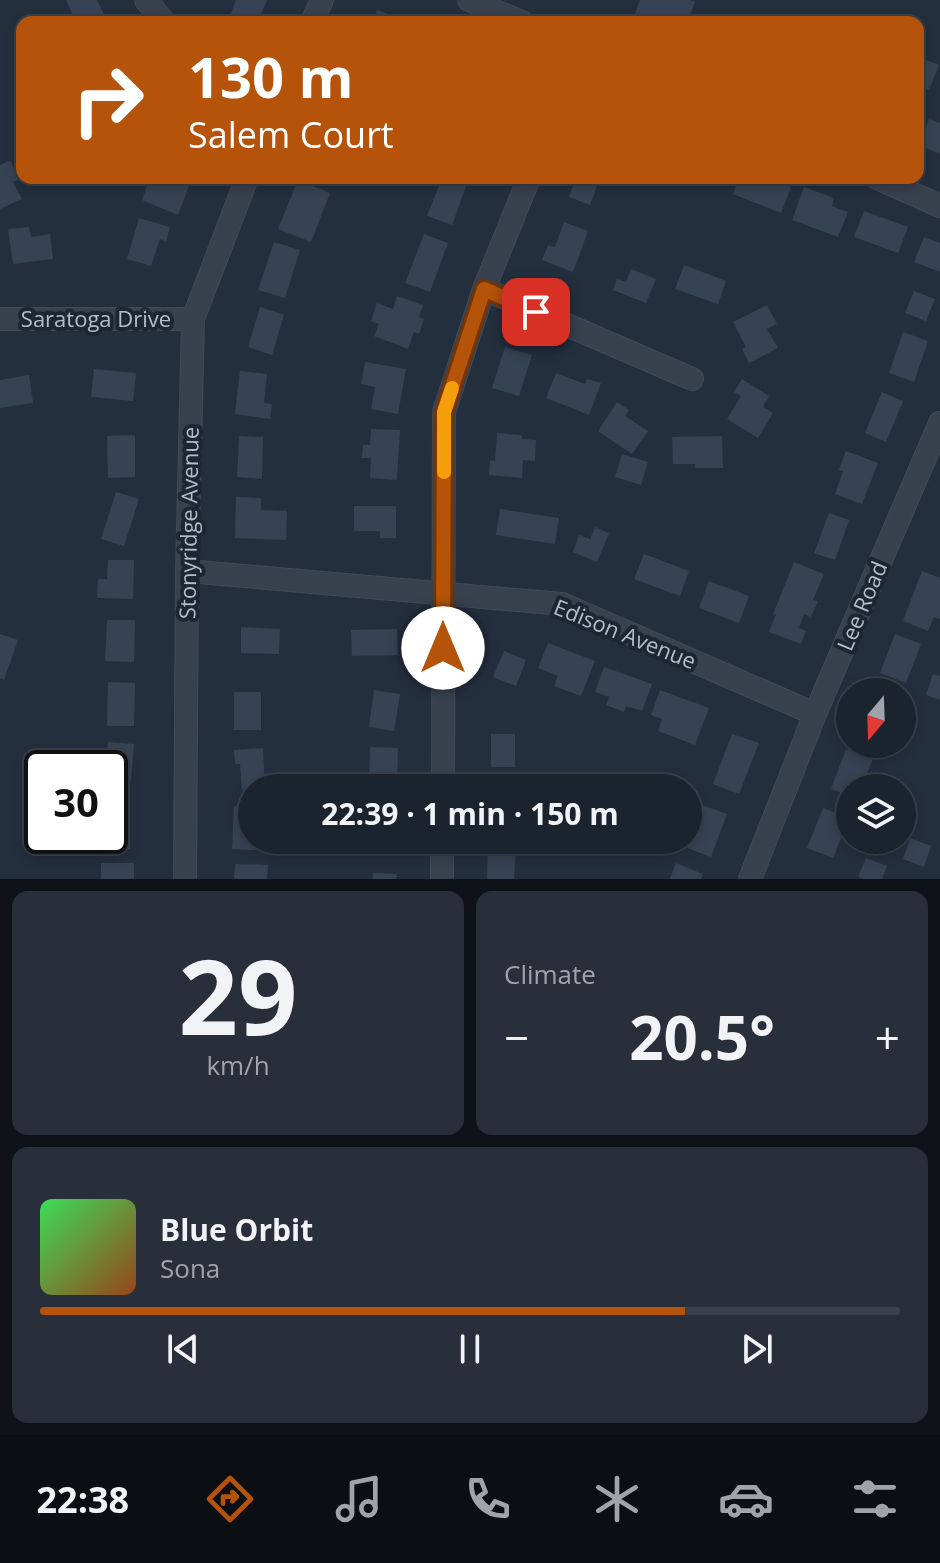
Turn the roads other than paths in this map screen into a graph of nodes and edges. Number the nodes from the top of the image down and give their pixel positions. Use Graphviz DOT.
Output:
graph roads {
  1 [pos="146,0"];
  2 [pos="469,0"];
  3 [pos="159,16"];
  4 [pos="508,16"];
  5 [pos="245,184"];
  6 [pos="527,184"];
  7 [pos="890,184"];
  8 [pos="940,206"];
  9 [pos="484,289"];
  10 [pos="0,319"];
  11 [pos="193,319"];
  12 [pos="692,379"];
  13 [pos="940,423"];
  14 [pos="187,571"];
  15 [pos="443,592"];
  16 [pos="815,714"];
  17 [pos="443,774"];
  18 [pos="442,854"];
  19 [pos="185,879"];
  20 [pos="442,879"];
  21 [pos="750,879"];
  1 -- 3 [label="street"];
  2 -- 4 [label="street"];
  5 -- 11 [label="street, Stonyridge Avenue"];
  6 -- 9 [label="street"];
  7 -- 8 [label="street"];
  9 -- 12 [label="street"];
  9 -- 15 [label="street"];
  10 -- 11 [label="street, Saratoga Drive"];
  11 -- 14 [label="street, Stonyridge Avenue"];
  13 -- 16 [label="street, Lee Road"];
  14 -- 15 [label="street, Edison Avenue"];
  14 -- 19 [label="street, Stonyridge Avenue"];
  15 -- 16 [label="street, Edison Avenue"];
  15 -- 17 [label="street"];
  16 -- 21 [label="street, Lee Road"];
  18 -- 20 [label="street"];
}
